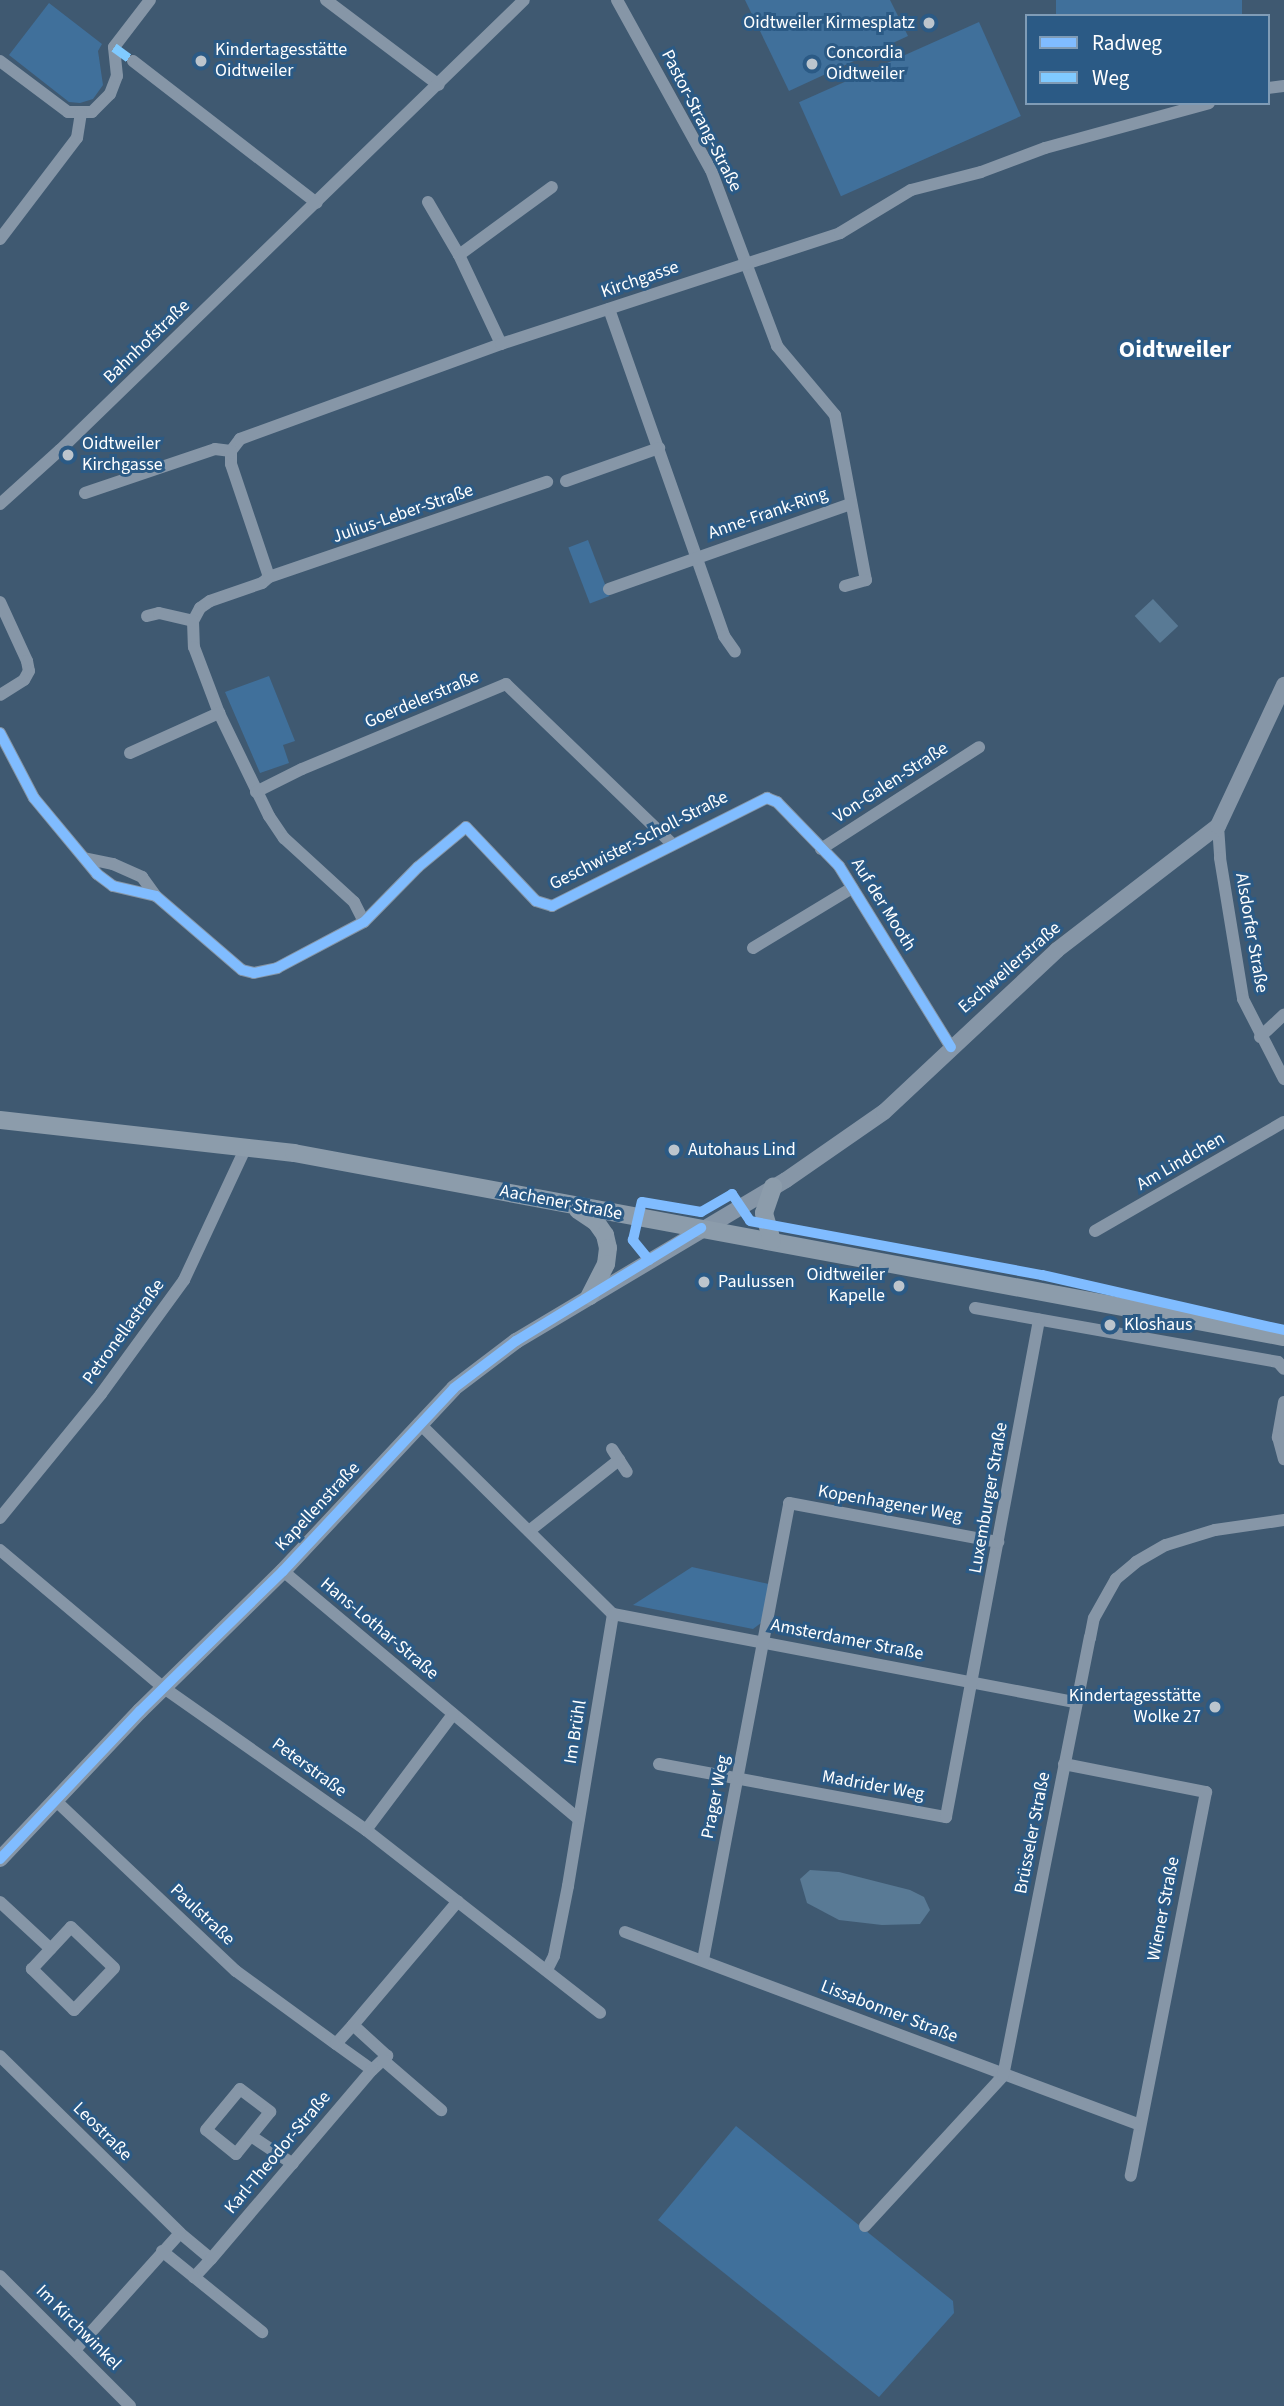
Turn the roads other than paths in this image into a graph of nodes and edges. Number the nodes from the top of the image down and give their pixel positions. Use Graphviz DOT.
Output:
graph roads {
  1 [pos="150,0"];
  2 [pos="326,0"];
  3 [pos="524,0"];
  4 [pos="617,0"];
  5 [pos="0,61"];
  6 [pos="133,61"];
  7 [pos="439,85"];
  8 [pos="1202,105"];
  9 [pos="81,114"];
  10 [pos="552,187"];
  11 [pos="428,202"];
  12 [pos="317,203"];
  13 [pos="0,239"];
  14 [pos="458,255"];
  15 [pos="747,261"];
  16 [pos="609,309"];
  17 [pos="501,344"];
  18 [pos="659,448"];
  19 [pos="230,451"];
  20 [pos="565,481"];
  21 [pos="547,482"];
  22 [pos="85,493"];
  23 [pos="0,503"];
  24 [pos="851,504"];
  25 [pos="697,558"];
  26 [pos="269,577"];
  27 [pos="845,586"];
  28 [pos="608,589"];
  29 [pos="0,602"];
  30 [pos="147,616"];
  31 [pos="193,621"];
  32 [pos="735,652"];
  33 [pos="1284,685"];
  34 [pos="0,695"];
  35 [pos="219,713"];
  36 [pos="0,733"];
  37 [pos="979,747"];
  38 [pos="130,753"];
  39 [pos="256,792"];
  40 [pos="767,798"];
  41 [pos="1219,826"];
  42 [pos="673,844"];
  43 [pos="821,849"];
  44 [pos="84,858"];
  45 [pos="852,888"];
  46 [pos="156,896"];
  47 [pos="364,922"];
  48 [pos="753,948"];
  49 [pos="1284,1015"];
  50 [pos="1260,1037"];
  51 [pos="951,1046"];
  52 [pos="1284,1079"];
  53 [pos="0,1120"];
  54 [pos="1284,1122"];
  55 [pos="246,1147"];
  56 [pos="773,1187"];
  57 [pos="565,1204"];
  58 [pos="701,1228"];
  59 [pos="1095,1231"];
  60 [pos="772,1241"];
  61 [pos="590,1296"];
  62 [pos="975,1308"];
  63 [pos="1039,1320"];
  64 [pos="1284,1337"];
  65 [pos="1284,1369"];
  66 [pos="1284,1402"];
  67 [pos="419,1423"];
  68 [pos="1284,1460"];
  69 [pos="627,1472"];
  70 [pos="0,1518"];
  71 [pos="1284,1520"];
  72 [pos="529,1531"];
  73 [pos="998,1542"];
  74 [pos="0,1550"];
  75 [pos="283,1571"];
  76 [pos="613,1614"];
  77 [pos="763,1641"];
  78 [pos="974,1682"];
  79 [pos="164,1688"];
  80 [pos="1075,1702"];
  81 [pos="453,1714"];
  82 [pos="659,1764"];
  83 [pos="1064,1764"];
  84 [pos="738,1781"];
  85 [pos="55,1800"];
  86 [pos="579,1819"];
  87 [pos="366,1830"];
  88 [pos="0,1859"];
  89 [pos="458,1901"];
  90 [pos="0,1902"];
  91 [pos="625,1932"];
  92 [pos="51,1949"];
  93 [pos="703,1960"];
  94 [pos="547,1970"];
  95 [pos="600,2013"];
  96 [pos="353,2025"];
  97 [pos="336,2044"];
  98 [pos="0,2056"];
  99 [pos="383,2060"];
  100 [pos="372,2070"];
  101 [pos="1003,2076"];
  102 [pos="441,2110"];
  103 [pos="1140,2124"];
  104 [pos="251,2136"];
  105 [pos="293,2164"];
  106 [pos="1131,2176"];
  107 [pos="864,2226"];
  108 [pos="180,2233"];
  109 [pos="162,2250"];
  110 [pos="211,2259"];
  111 [pos="0,2276"];
  112 [pos="194,2277"];
  113 [pos="262,2332"];
  114 [pos="75,2350"];
  115 [pos="122,2403"];
  1 -- 9 [label="street"];
  2 -- 7 [label="street"];
  3 -- 7 [label="street, Bahnhofstraße"];
  4 -- 15 [label="street, Pastor-Strang-Straße"];
  5 -- 9 [label="street"];
  6 -- 12 [label="street"];
  7 -- 12 [label="street, Bahnhofstraße"];
  8 -- 15 [label="street, Kirchgasse"];
  9 -- 13 [label="street"];
  10 -- 14 [label="street"];
  11 -- 14 [label="street"];
  12 -- 23 [label="street, Bahnhofstraße"];
  14 -- 17 [label="street"];
  15 -- 16 [label="street, Kirchgasse"];
  15 -- 24 [label="street, Anne-Frank-Ring"];
  16 -- 17 [label="street, Kirchgasse"];
  16 -- 18 [label="street, Anne-Frank-Ring"];
  17 -- 19 [label="street, Kirchgasse"];
  18 -- 20 [label="street"];
  18 -- 25 [label="street, Anne-Frank-Ring"];
  19 -- 22 [label="street, Kirchgasse"];
  19 -- 26 [label="street"];
  21 -- 26 [label="street, Julius-Leber-Straße"];
  24 -- 25 [label="street, Anne-Frank-Ring"];
  24 -- 27 [label="street, Anne-Frank-Ring"];
  25 -- 28 [label="street, Anne-Frank-Ring"];
  25 -- 32 [label="street, Anne-Frank-Ring"];
  26 -- 31 [label="street, Julius-Leber-Straße"];
  29 -- 34 [label="street"];
  30 -- 31 [label="street"];
  31 -- 35 [label="street"];
  33 -- 41 [label="street, Eschweilerstraße"];
  35 -- 38 [label="street"];
  35 -- 39 [label="street"];
  36 -- 44 [label="street, Geschwister-Scholl-Straße"];
  37 -- 43 [label="street, Von-Galen-Straße"];
  39 -- 42 [label="street, Goerdelerstraße"];
  39 -- 47 [label="street"];
  40 -- 42 [label="street, Geschwister-Scholl-Straße"];
  40 -- 43 [label="street, Auf der Mooth"];
  41 -- 50 [label="street, Alsdorfer Straße"];
  41 -- 51 [label="street, Eschweilerstraße"];
  42 -- 47 [label="street, Geschwister-Scholl-Straße"];
  43 -- 45 [label="street, Auf der Mooth"];
  44 -- 46 [label="street, Geschwister-Scholl-Straße"];
  44 -- 46 [label="street"];
  45 -- 48 [label="street"];
  45 -- 51 [label="street, Auf der Mooth"];
  46 -- 47 [label="street, Geschwister-Scholl-Straße"];
  49 -- 50 [label="street"];
  50 -- 52 [label="street, Alsdorfer Straße"];
  51 -- 56 [label="street, Eschweilerstraße"];
  53 -- 55 [label="main road, Aachener Straße"];
  54 -- 59 [label="street, Am Lindchen"];
  55 -- 57 [label="main road, Aachener Straße"];
  55 -- 70 [label="street, Petronellastraße"];
  56 -- 58 [label="street, Eschweilerstraße"];
  56 -- 60 [label="main road"];
  57 -- 58 [label="main road, Aachener Straße"];
  57 -- 61 [label="main road"];
  58 -- 60 [label="main road, Aachener Straße"];
  58 -- 61 [label="street, Kapellenstraße"];
  60 -- 64 [label="main road, Aachener Straße"];
  61 -- 67 [label="street, Kapellenstraße"];
  62 -- 63 [label="street"];
  63 -- 65 [label="street"];
  63 -- 73 [label="street, Luxemburger Straße"];
  66 -- 68 [label="street"];
  67 -- 72 [label="street"];
  67 -- 75 [label="street, Kapellenstraße"];
  69 -- 72 [label="street"];
  71 -- 80 [label="street, Brüsseler Straße"];
  72 -- 76 [label="street"];
  73 -- 77 [label="street, Kopenhagener Weg"];
  73 -- 78 [label="street, Luxemburger Straße"];
  74 -- 79 [label="street, Peterstraße"];
  75 -- 79 [label="street, Kapellenstraße"];
  75 -- 81 [label="street, Hans-Lothar-Straße"];
  76 -- 77 [label="street, Amsterdamer Straße"];
  76 -- 86 [label="street, Im Brühl"];
  77 -- 78 [label="street, Amsterdamer Straße"];
  77 -- 84 [label="street, Prager Weg"];
  78 -- 80 [label="street, Amsterdamer Straße"];
  78 -- 84 [label="street, Madrider Weg"];
  79 -- 85 [label="street, Kapellenstraße"];
  79 -- 87 [label="street, Peterstraße"];
  80 -- 83 [label="street, Brüsseler Straße"];
  81 -- 86 [label="street, Hans-Lothar-Straße"];
  81 -- 87 [label="street"];
  82 -- 84 [label="street, Madrider Weg"];
  83 -- 101 [label="street, Brüsseler Straße"];
  83 -- 103 [label="street, Wiener Straße"];
  84 -- 93 [label="street, Prager Weg"];
  85 -- 88 [label="street, Kapellenstraße"];
  85 -- 97 [label="street, Paulstraße"];
  86 -- 94 [label="street, Im Brühl"];
  87 -- 89 [label="street, Peterstraße"];
  89 -- 94 [label="street, Peterstraße"];
  89 -- 96 [label="street"];
  90 -- 92 [label="street"];
  91 -- 93 [label="street, Lissabonner Straße"];
  92 -- 92 [label="street"];
  93 -- 101 [label="street, Lissabonner Straße"];
  94 -- 95 [label="street, Peterstraße"];
  96 -- 97 [label="street"];
  96 -- 99 [label="street"];
  97 -- 100 [label="street, Paulstraße"];
  98 -- 108 [label="street, Leostraße"];
  99 -- 100 [label="street"];
  99 -- 102 [label="street"];
  100 -- 105 [label="street, Karl-Theodor-Straße"];
  101 -- 103 [label="street, Lissabonner Straße"];
  101 -- 107 [label="street"];
  103 -- 106 [label="street, Wiener Straße"];
  104 -- 104 [label="street"];
  104 -- 105 [label="street"];
  105 -- 110 [label="street, Karl-Theodor-Straße"];
  108 -- 109 [label="street"];
  108 -- 110 [label="street, Leostraße"];
  109 -- 112 [label="street"];
  109 -- 114 [label="street"];
  110 -- 112 [label="street"];
  111 -- 114 [label="street, Im Kirchwinkel"];
  112 -- 113 [label="street"];
  114 -- 115 [label="street, Im Kirchwinkel"];
}
